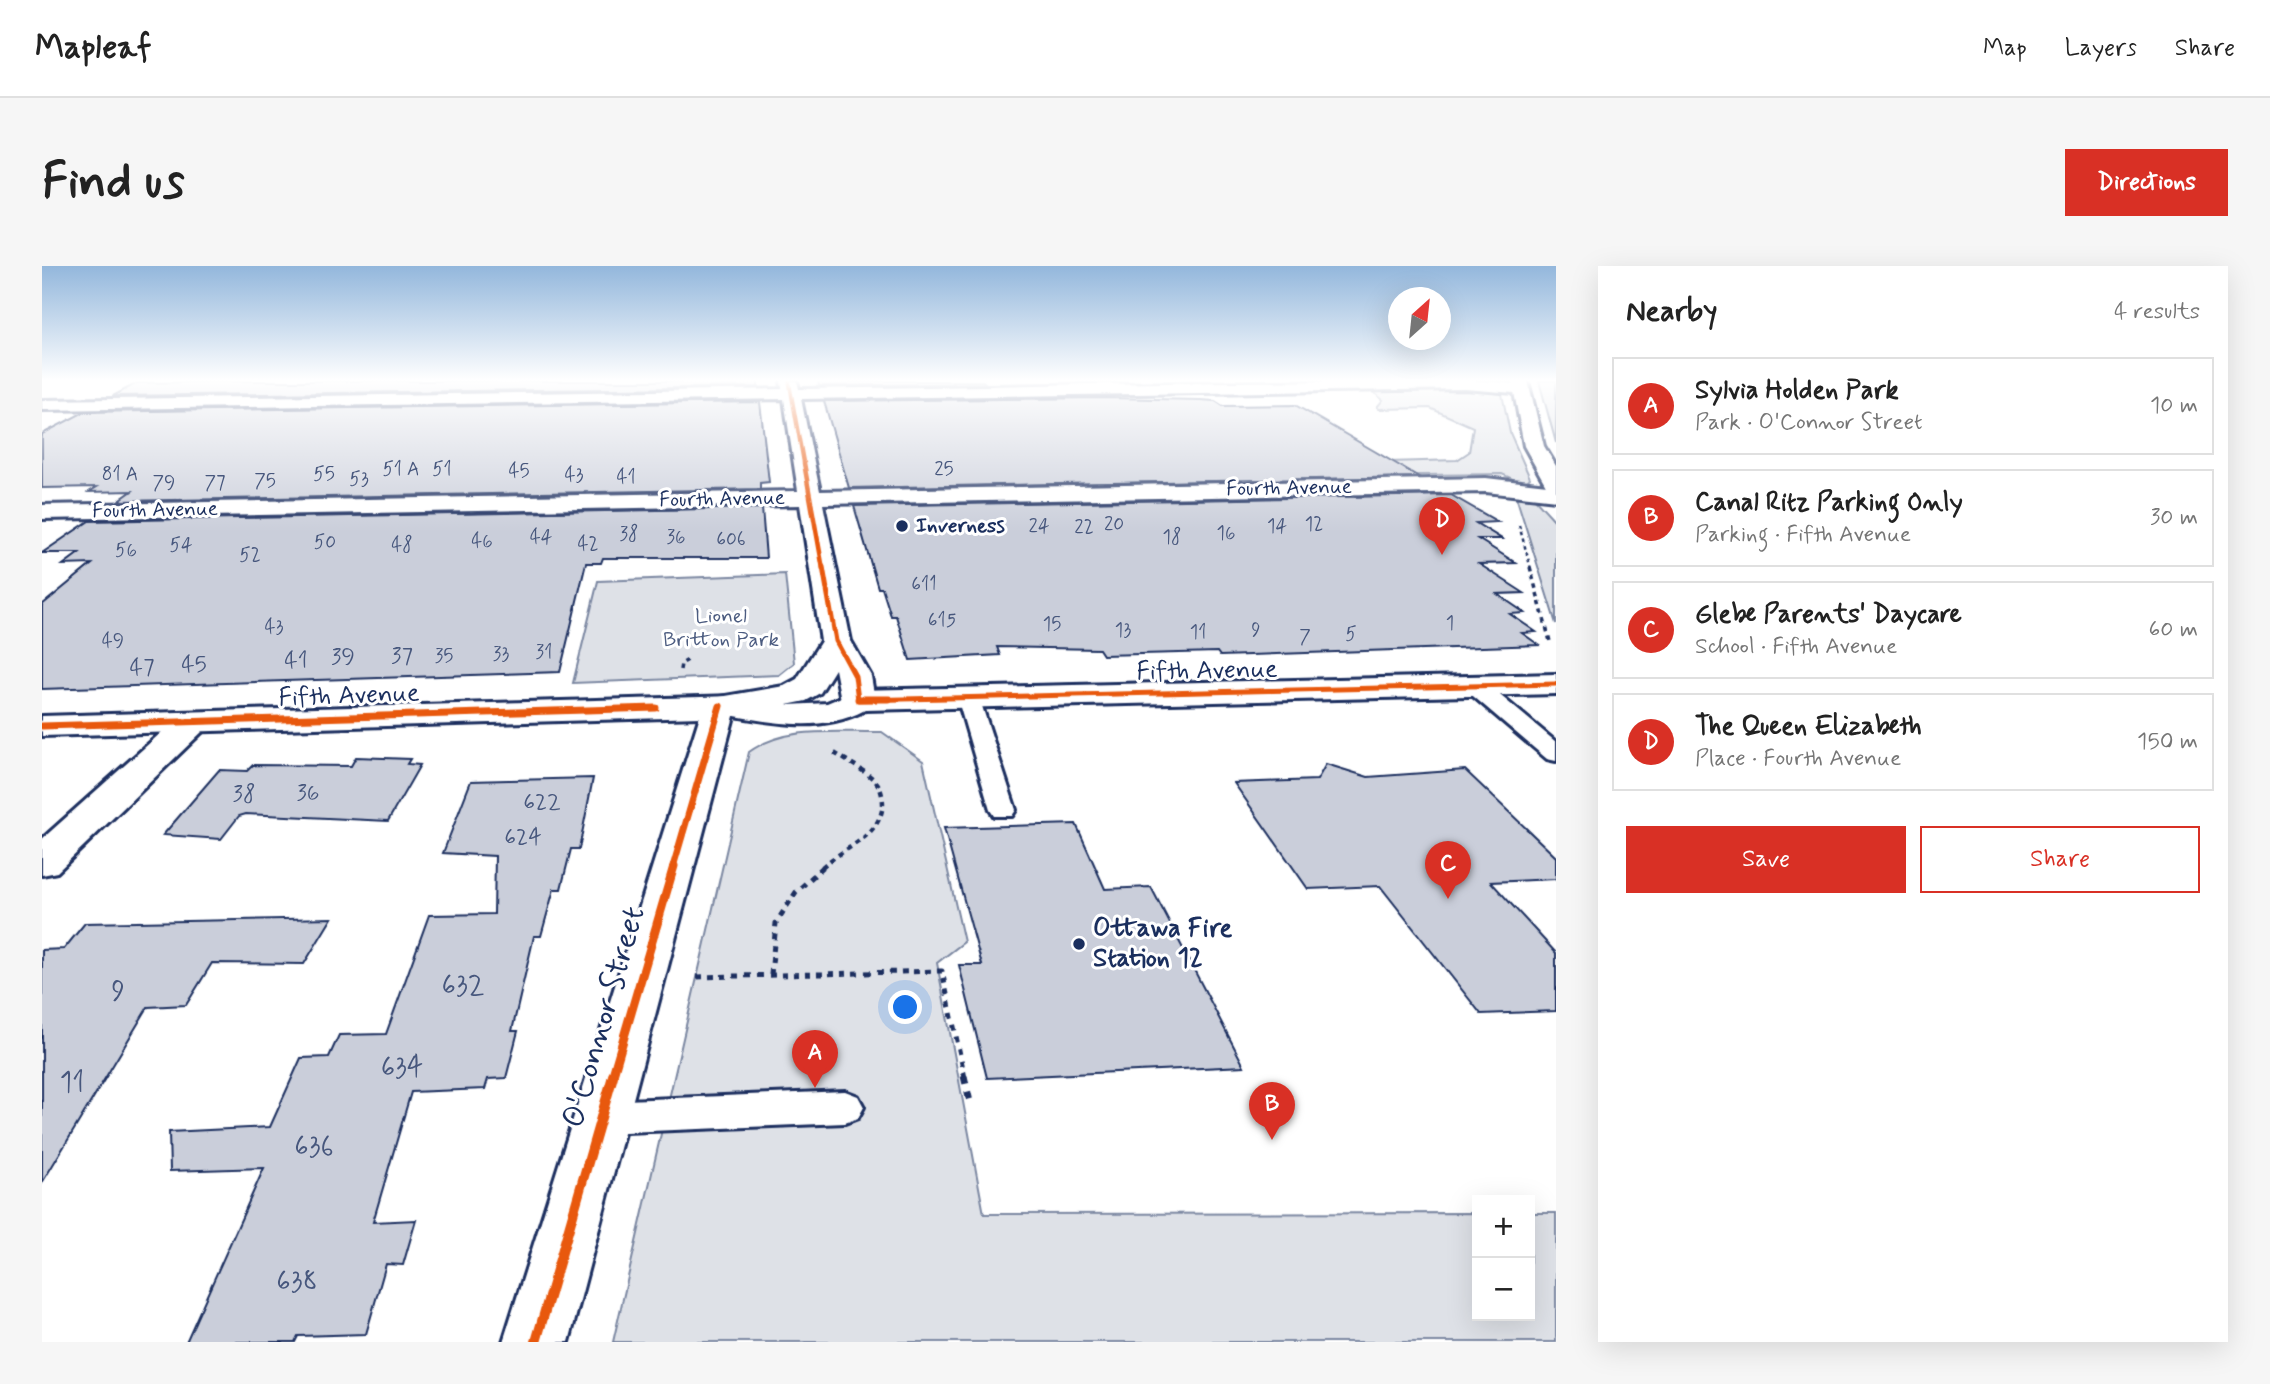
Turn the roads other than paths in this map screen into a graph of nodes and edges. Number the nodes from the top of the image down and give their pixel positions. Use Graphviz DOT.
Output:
graph roads {
  1 [pos="799,431"];
  2 [pos="1531,431"];
  3 [pos="1556,484"];
  4 [pos="1556,493"];
  5 [pos="812,497"];
  6 [pos="42,512"];
  7 [pos="836,641"];
  8 [pos="1556,684"];
  9 [pos="1475,686"];
  10 [pos="968,697"];
  11 [pos="858,701"];
  12 [pos="727,706"];
  13 [pos="193,722"];
  14 [pos="42,726"];
  15 [pos="1556,754"];
  16 [pos="1003,810"];
  17 [pos="42,862"];
  18 [pos="845,1107"];
  19 [pos="601,1117"];
  20 [pos="536,1342"];
  1 -- 5 [label="street"];
  2 -- 3 [label="street"];
  4 -- 5 [label="street, Fourth Avenue"];
  5 -- 6 [label="street, Fourth Avenue"];
  5 -- 7 [label="street"];
  7 -- 11 [label="street"];
  7 -- 12 [label="street"];
  8 -- 9 [label="street, Fifth Avenue"];
  9 -- 10 [label="street, Fifth Avenue"];
  9 -- 15 [label="lane"];
  10 -- 11 [label="street, Fifth Avenue"];
  10 -- 16 [label="lane"];
  11 -- 12 [label="street, Fifth Avenue"];
  12 -- 13 [label="street, Fifth Avenue"];
  12 -- 19 [label="street, O'Connor Street"];
  13 -- 14 [label="street, Fifth Avenue"];
  13 -- 17 [label="street"];
  18 -- 19 [label="lane"];
  19 -- 20 [label="street, O'Connor Street"];
}
